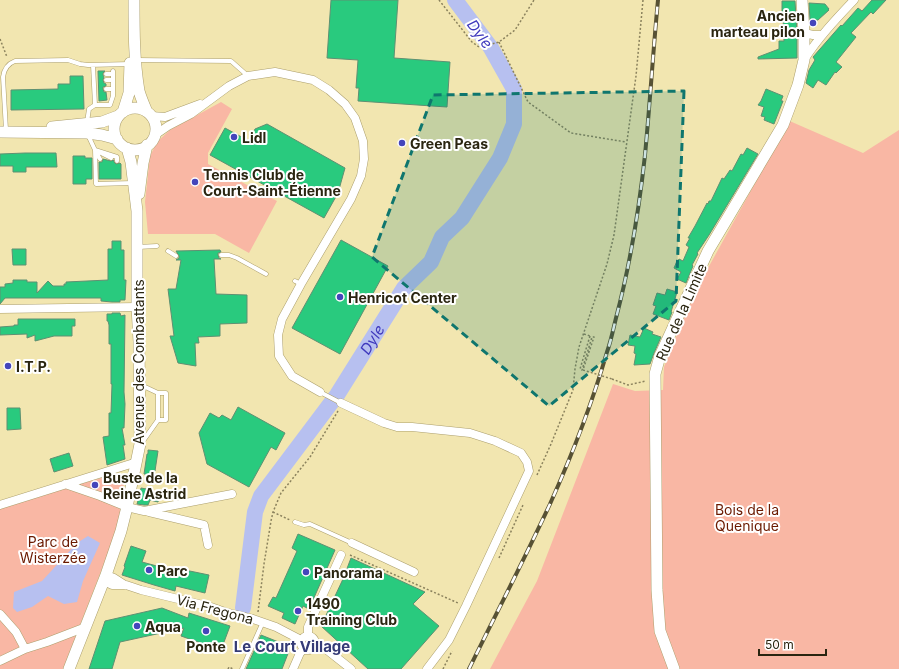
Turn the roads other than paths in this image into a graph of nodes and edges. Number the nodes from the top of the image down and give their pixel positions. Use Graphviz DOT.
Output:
graph roads {
  1 [pos="802,0"];
  2 [pos="854,0"];
  3 [pos="134,3"];
  4 [pos="804,33"];
  5 [pos="822,35"];
  6 [pos="804,60"];
  7 [pos="133,62"];
  8 [pos="93,65"];
  9 [pos="106,74"];
  10 [pos="248,76"];
  11 [pos="106,80"];
  12 [pos="113,80"];
  13 [pos="106,89"];
  14 [pos="113,89"];
  15 [pos="106,96"];
  16 [pos="113,96"];
  17 [pos="213,98"];
  18 [pos="95,105"];
  19 [pos="121,114"];
  20 [pos="149,114"];
  21 [pos="87,128"];
  22 [pos="3,132"];
  23 [pos="155,135"];
  24 [pos="117,139"];
  25 [pos="147,145"];
  26 [pos="127,148"];
  27 [pos="95,150"];
  28 [pos="109,158"];
  29 [pos="100,159"];
  30 [pos="117,161"];
  31 [pos="133,183"];
  32 [pos="137,211"];
  33 [pos="157,246"];
  34 [pos="137,247"];
  35 [pos="168,251"];
  36 [pos="221,255"];
  37 [pos="176,256"];
  38 [pos="266,274"];
  39 [pos="137,308"];
  40 [pos="0,309"];
  41 [pos="139,384"];
  42 [pos="320,392"];
  43 [pos="158,393"];
  44 [pos="342,403"];
  45 [pos="158,420"];
  46 [pos="140,444"];
  47 [pos="137,462"];
  48 [pos="65,484"];
  49 [pos="232,494"];
  50 [pos="0,505"];
  51 [pos="127,507"];
  52 [pos="144,511"];
  53 [pos="295,522"];
  54 [pos="352,543"];
  55 [pos="208,545"];
  56 [pos="341,555"];
  57 [pos="414,572"];
  58 [pos="105,578"];
  59 [pos="0,614"];
  60 [pos="258,620"];
  61 [pos="86,627"];
  62 [pos="305,638"];
  63 [pos="314,644"];
  64 [pos="25,649"];
  65 [pos="304,649"];
  66 [pos="0,661"];
  67 [pos="347,668"];
  68 [pos="69,669"];
  69 [pos="242,669"];
  70 [pos="293,669"];
  71 [pos="427,669"];
  72 [pos="674,669"];
  1 -- 4 [label="main road, Rue de la Limite"];
  2 -- 5 [label="street"];
  3 -- 7 [label="main road"];
  4 -- 5 [label="street"];
  4 -- 6 [label="main road, Rue de la Limite"];
  5 -- 6 [label="street"];
  6 -- 72 [label="main road, Rue de la Limite"];
  7 -- 8 [label="lane"];
  7 -- 10 [label="lane"];
  7 -- 19 [label="main road"];
  7 -- 20 [label="main road"];
  8 -- 18 [label="lane"];
  8 -- 22 [label="lane"];
  9 -- 12 [label="lane"];
  10 -- 17 [label="street"];
  10 -- 42 [label="street"];
  11 -- 12 [label="lane"];
  12 -- 14 [label="lane"];
  13 -- 14 [label="lane"];
  14 -- 16 [label="lane"];
  15 -- 16 [label="lane"];
  16 -- 18 [label="lane"];
  17 -- 20 [label="street"];
  17 -- 23 [label="street"];
  18 -- 21 [label="lane"];
  19 -- 20 [label="main road"];
  19 -- 21 [label="main road"];
  19 -- 24 [label="main road"];
  20 -- 23 [label="main road"];
  21 -- 22 [label="main road"];
  21 -- 24 [label="main road"];
  21 -- 27 [label="lane"];
  23 -- 25 [label="main road"];
  24 -- 26 [label="main road"];
  25 -- 26 [label="main road"];
  25 -- 32 [label="main road, Avenue des Combattants"];
  26 -- 31 [label="main road, Avenue des Combattants"];
  27 -- 28 [label="lane"];
  27 -- 29 [label="lane"];
  27 -- 30 [label="lane"];
  27 -- 31 [label="lane"];
  31 -- 32 [label="main road, Avenue des Combattants"];
  32 -- 34 [label="main road, Avenue des Combattants"];
  33 -- 34 [label="lane"];
  34 -- 39 [label="main road, Avenue des Combattants"];
  35 -- 37 [label="lane"];
  36 -- 38 [label="lane"];
  39 -- 40 [label="street"];
  39 -- 41 [label="main road, Avenue des Combattants"];
  41 -- 43 [label="lane"];
  41 -- 46 [label="main road, Avenue des Combattants"];
  42 -- 44 [label="lane"];
  43 -- 45 [label="lane"];
  43 -- 45 [label="lane"];
  44 -- 71 [label="street"];
  45 -- 46 [label="lane"];
  46 -- 47 [label="main road, Avenue des Combattants"];
  47 -- 48 [label="street"];
  47 -- 51 [label="main road, Avenue des Combattants"];
  48 -- 50 [label="street"];
  48 -- 51 [label="street"];
  49 -- 52 [label="street"];
  51 -- 52 [label="street"];
  51 -- 58 [label="main road, Avenue des Combattants"];
  52 -- 55 [label="street"];
  53 -- 54 [label="lane"];
  54 -- 57 [label="street"];
  56 -- 62 [label="street"];
  58 -- 60 [label="street, Via Fregona"];
  58 -- 61 [label="main road, Avenue des Combattants"];
  59 -- 64 [label="street"];
  60 -- 62 [label="street, Via Fregona"];
  60 -- 69 [label="lane"];
  61 -- 64 [label="street"];
  61 -- 68 [label="main road, Avenue des Combattants"];
  62 -- 63 [label="street"];
  62 -- 65 [label="street"];
  63 -- 65 [label="street"];
  63 -- 67 [label="street"];
  64 -- 66 [label="street"];
  65 -- 70 [label="street"];
}
